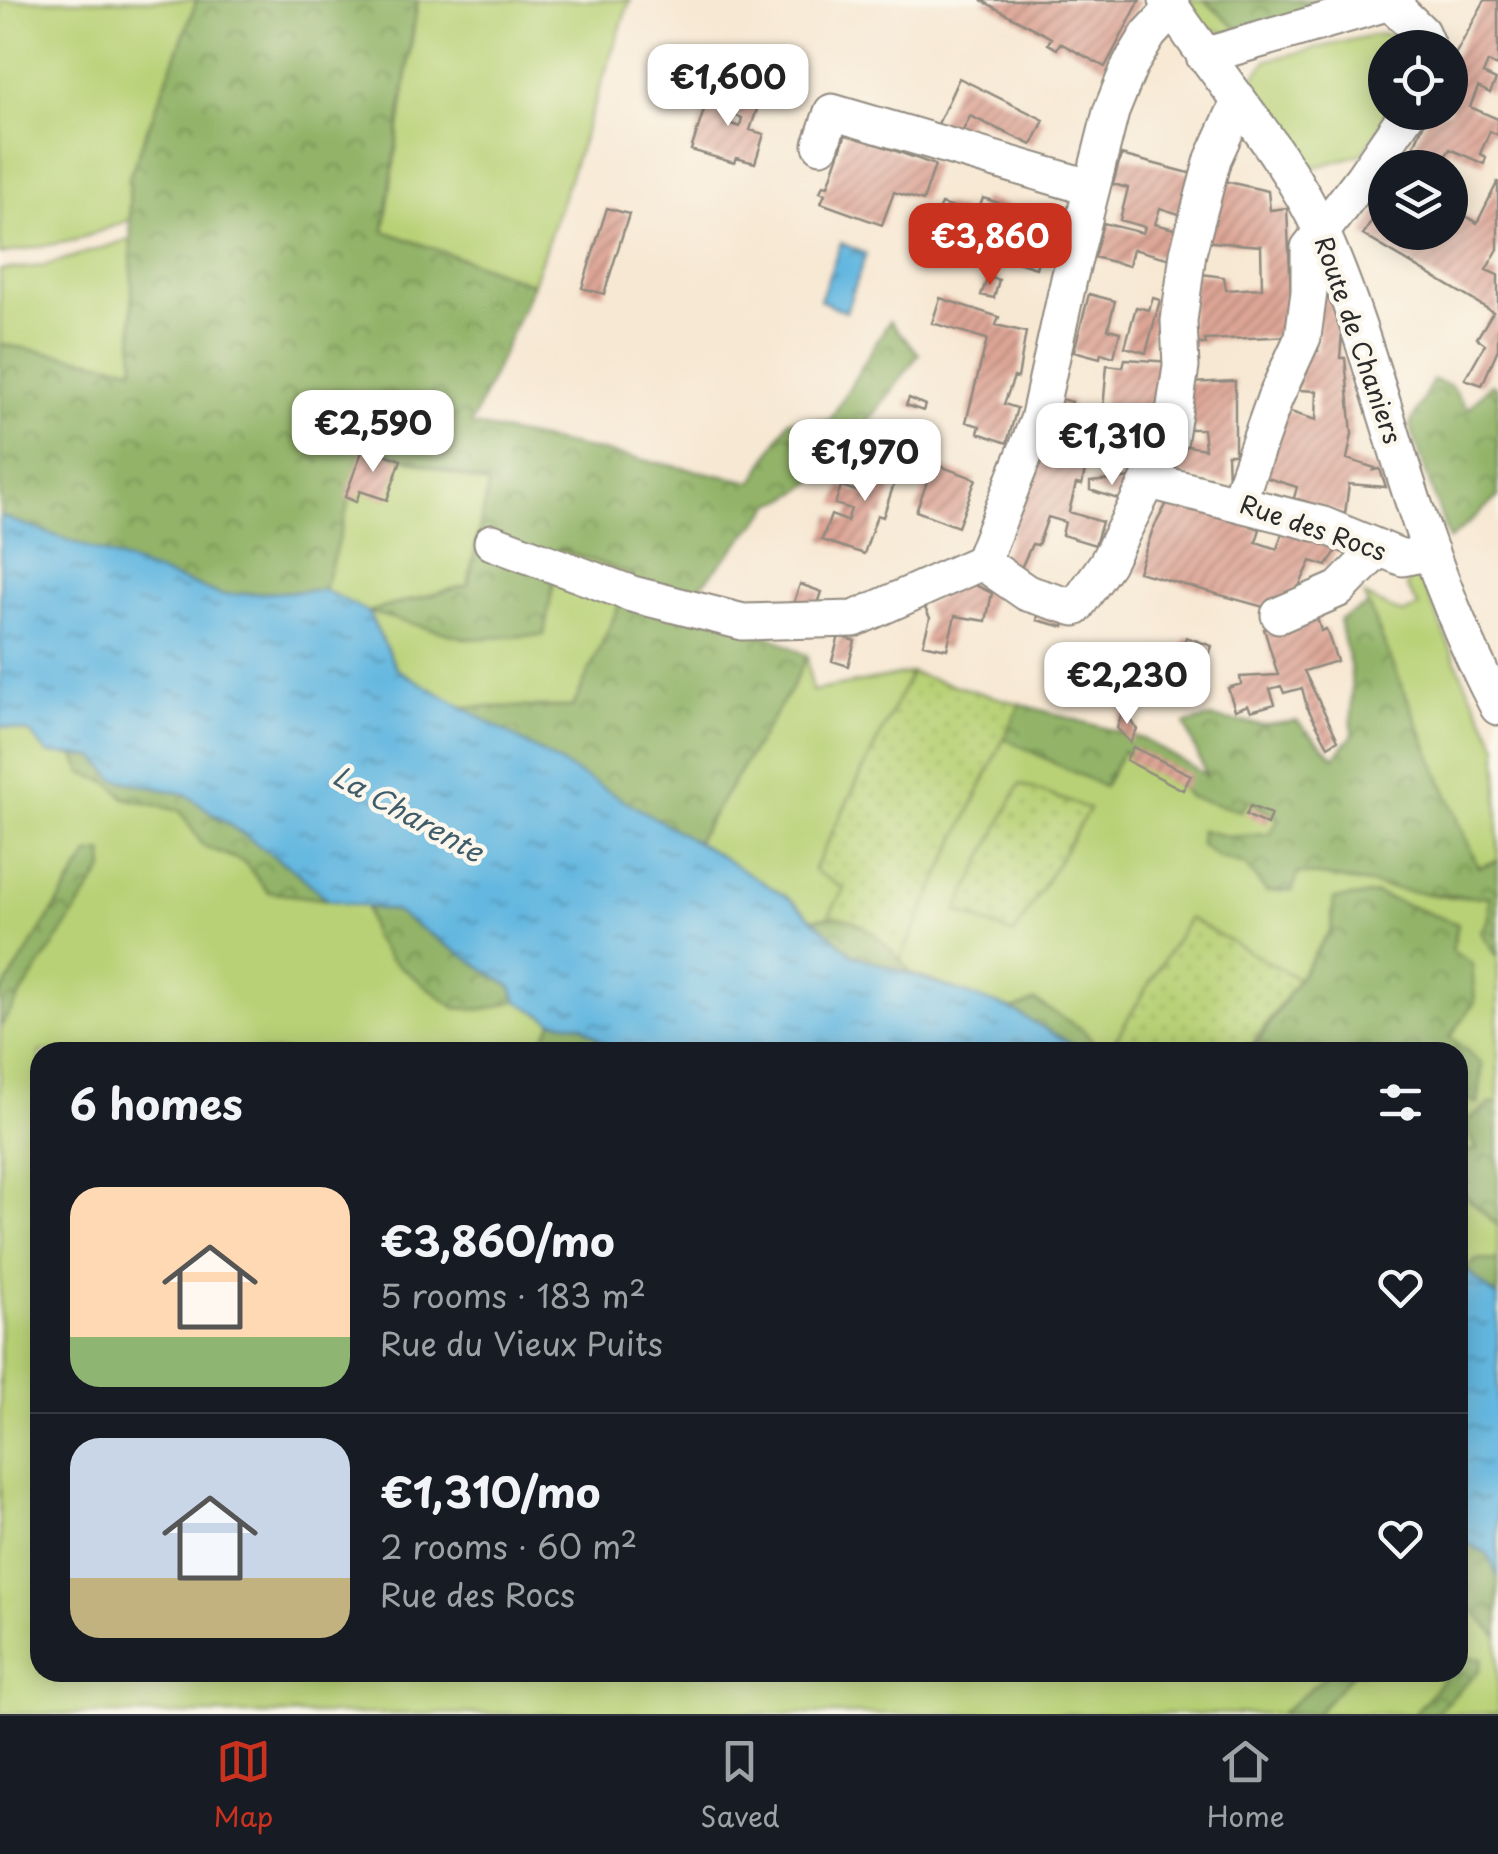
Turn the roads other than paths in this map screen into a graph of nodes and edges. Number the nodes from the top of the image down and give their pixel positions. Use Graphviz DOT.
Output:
graph roads {
  1 [pos="1393,1"];
  2 [pos="1170,4"];
  3 [pos="1419,30"];
  4 [pos="1204,56"];
  5 [pos="1239,102"];
  6 [pos="1396,130"];
  7 [pos="821,144"];
  8 [pos="1092,188"];
  9 [pos="1321,231"];
  10 [pos="1150,480"];
  11 [pos="1238,502"];
  12 [pos="492,542"];
  13 [pos="1379,548"];
  14 [pos="1431,552"];
  15 [pos="982,562"];
  16 [pos="1279,615"];
  17 [pos="1498,707"];
  1 -- 3 [label="street"];
  1 -- 4 [label="street"];
  2 -- 4 [label="street, Route de Chaniers"];
  2 -- 8 [label="street"];
  4 -- 5 [label="street, Route de Chaniers"];
  5 -- 9 [label="street, Route de Chaniers"];
  5 -- 10 [label="street"];
  6 -- 9 [label="street"];
  7 -- 8 [label="street"];
  8 -- 15 [label="street"];
  9 -- 11 [label="street"];
  9 -- 14 [label="street, Route de Chaniers"];
  10 -- 11 [label="street, Rue des Rocs"];
  10 -- 15 [label="street"];
  11 -- 13 [label="street, Rue des Rocs"];
  12 -- 15 [label="street"];
  13 -- 14 [label="street, Rue des Rocs"];
  13 -- 16 [label="street"];
  14 -- 17 [label="street, Route de Chaniers"];
}
